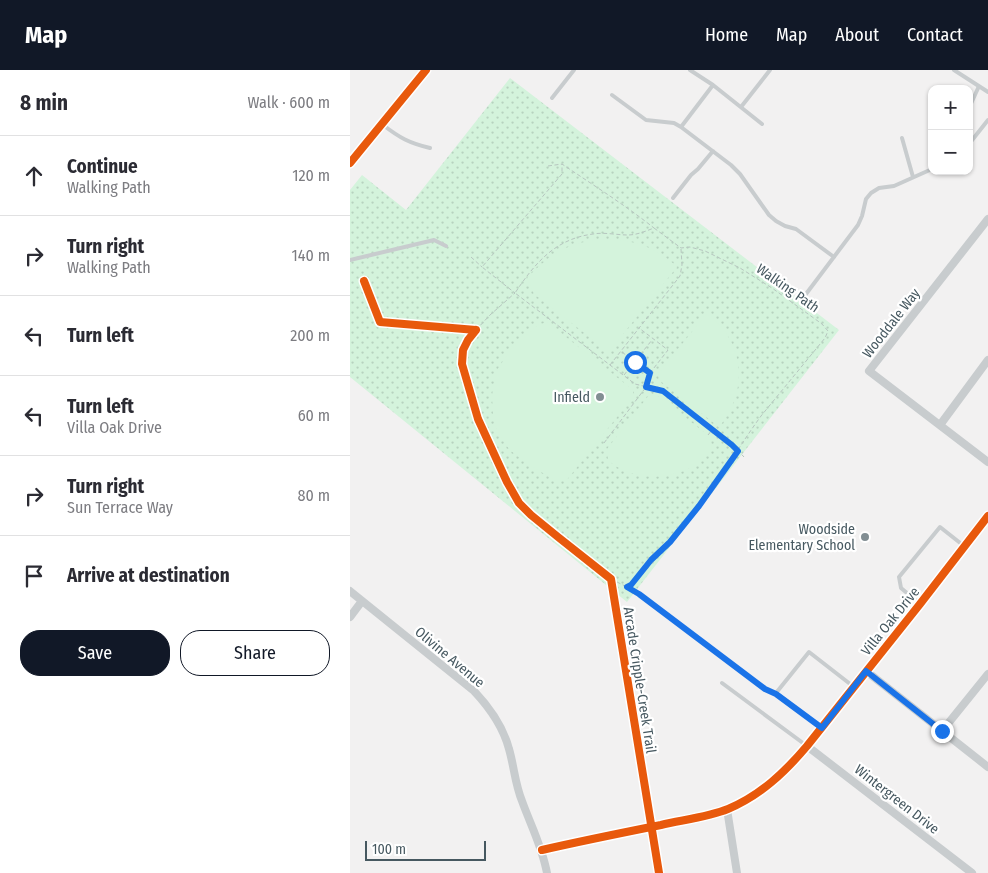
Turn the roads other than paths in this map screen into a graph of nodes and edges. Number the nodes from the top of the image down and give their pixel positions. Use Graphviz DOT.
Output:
graph roads {
  1 [pos="426,70"];
  2 [pos="574,70"];
  3 [pos="690,70"];
  4 [pos="770,70"];
  5 [pos="954,70"];
  6 [pos="714,85"];
  7 [pos="979,86"];
  8 [pos="988,92"];
  9 [pos="612,95"];
  10 [pos="552,98"];
  11 [pos="973,99"];
  12 [pos="741,107"];
  13 [pos="988,120"];
  14 [pos="382,124"];
  15 [pos="762,124"];
  16 [pos="681,127"];
  17 [pos="902,138"];
  18 [pos="973,139"];
  19 [pos="430,148"];
  20 [pos="713,151"];
  21 [pos="350,163"];
  22 [pos="928,171"];
  23 [pos="913,178"];
  24 [pos="673,198"];
  25 [pos="988,219"];
  26 [pos="446,246"];
  27 [pos="834,257"];
  28 [pos="350,260"];
  29 [pos="803,298"];
  30 [pos="988,360"];
  31 [pos="940,425"];
  32 [pos="988,462"];
  33 [pos="988,516"];
  34 [pos="964,546"];
  35 [pos="350,591"];
  36 [pos="362,601"];
  37 [pos="920,604"];
  38 [pos="350,616"];
  39 [pos="866,671"];
  40 [pos="988,674"];
  41 [pos="722,683"];
  42 [pos="854,687"];
  43 [pos="822,728"];
  44 [pos="942,731"];
  45 [pos="807,746"];
  46 [pos="988,767"];
  47 [pos="727,809"];
  48 [pos="542,850"];
  49 [pos="547,873"];
  50 [pos="737,873"];
  51 [pos="972,873"];
  1 -- 14 [label="main road"];
  2 -- 10 [label="lane"];
  3 -- 6 [label="lane"];
  4 -- 12 [label="lane"];
  5 -- 7 [label="lane"];
  6 -- 12 [label="lane"];
  6 -- 16 [label="lane"];
  7 -- 8 [label="lane"];
  7 -- 11 [label="lane"];
  9 -- 16 [label="lane"];
  12 -- 15 [label="lane"];
  13 -- 18 [label="lane"];
  14 -- 19 [label="lane"];
  14 -- 21 [label="main road"];
  16 -- 20 [label="lane"];
  17 -- 23 [label="lane"];
  20 -- 24 [label="lane"];
  20 -- 27 [label="lane"];
  22 -- 23 [label="lane"];
  23 -- 27 [label="lane"];
  25 -- 31 [label="street, Wooddale Way"];
  26 -- 28 [label="lane"];
  27 -- 29 [label="lane"];
  30 -- 31 [label="street"];
  31 -- 32 [label="street, Wooddale Way"];
  33 -- 34 [label="street, Villa Oak Drive"];
  34 -- 37 [label="street, Villa Oak Drive"];
  34 -- 37 [label="lane"];
  35 -- 36 [label="street, Olivine Avenue"];
  36 -- 38 [label="street"];
  36 -- 48 [label="street, Olivine Avenue"];
  37 -- 39 [label="street, Villa Oak Drive"];
  39 -- 42 [label="street, Villa Oak Drive"];
  39 -- 44 [label="street"];
  40 -- 44 [label="street"];
  41 -- 45 [label="lane"];
  42 -- 43 [label="street, Villa Oak Drive"];
  42 -- 43 [label="lane"];
  43 -- 45 [label="street, Villa Oak Drive"];
  44 -- 46 [label="street"];
  45 -- 47 [label="street, Villa Oak Drive"];
  45 -- 51 [label="street, Wintergreen Drive"];
  47 -- 48 [label="street, Villa Oak Drive"];
  47 -- 50 [label="street"];
  48 -- 49 [label="street, Olivine Avenue"];
}
